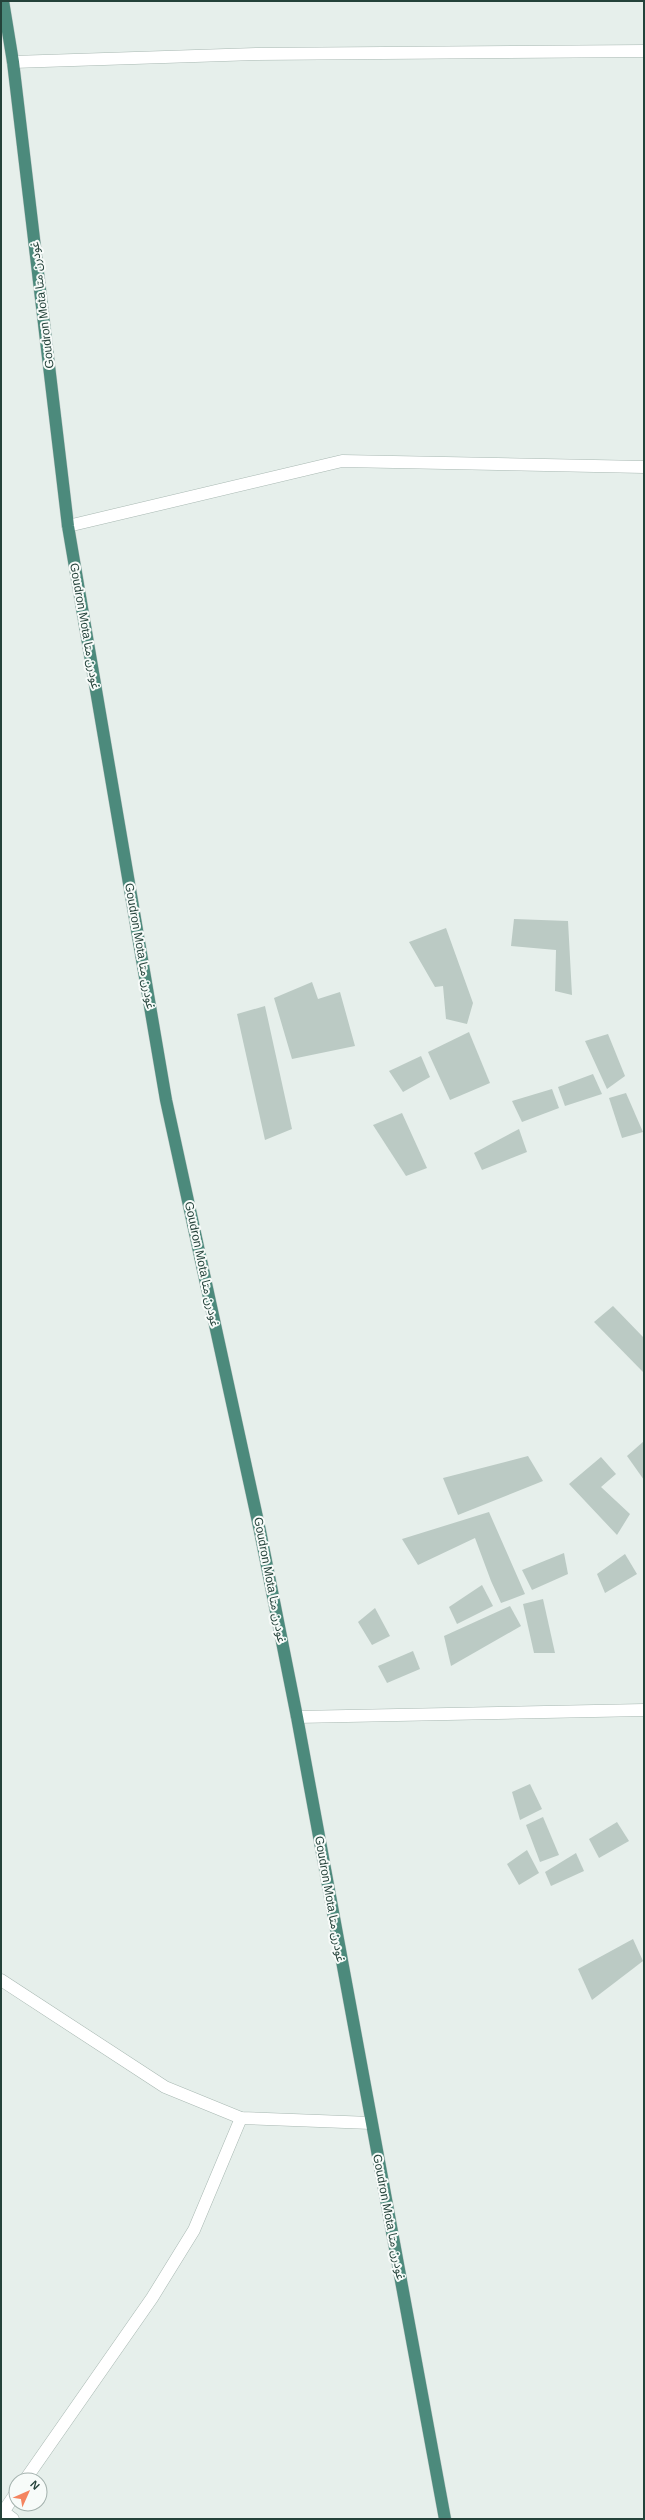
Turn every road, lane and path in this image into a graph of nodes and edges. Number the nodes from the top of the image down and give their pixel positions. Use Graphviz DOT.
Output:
graph roads {
  1 [pos="4,1"];
  2 [pos="644,50"];
  3 [pos="13,62"];
  4 [pos="644,467"];
  5 [pos="68,526"];
  6 [pos="644,1710"];
  7 [pos="297,1717"];
  8 [pos="1,1980"];
  9 [pos="242,2118"];
  10 [pos="371,2123"];
  11 [pos="31,2472"];
  12 [pos="445,2519"];
  1 -- 3 [label="highway, Goudron Mota غودرن متا"];
  2 -- 3 [label="street"];
  3 -- 5 [label="highway, Goudron Mota غودرن متا"];
  4 -- 5 [label="street"];
  5 -- 7 [label="highway, Goudron Mota غودرن متا"];
  6 -- 7 [label="street"];
  7 -- 10 [label="highway, Goudron Mota غودرن متا"];
  8 -- 9 [label="street"];
  9 -- 10 [label="street"];
  9 -- 11 [label="street"];
  10 -- 12 [label="highway, Goudron Mota غودرن متا"];
}
